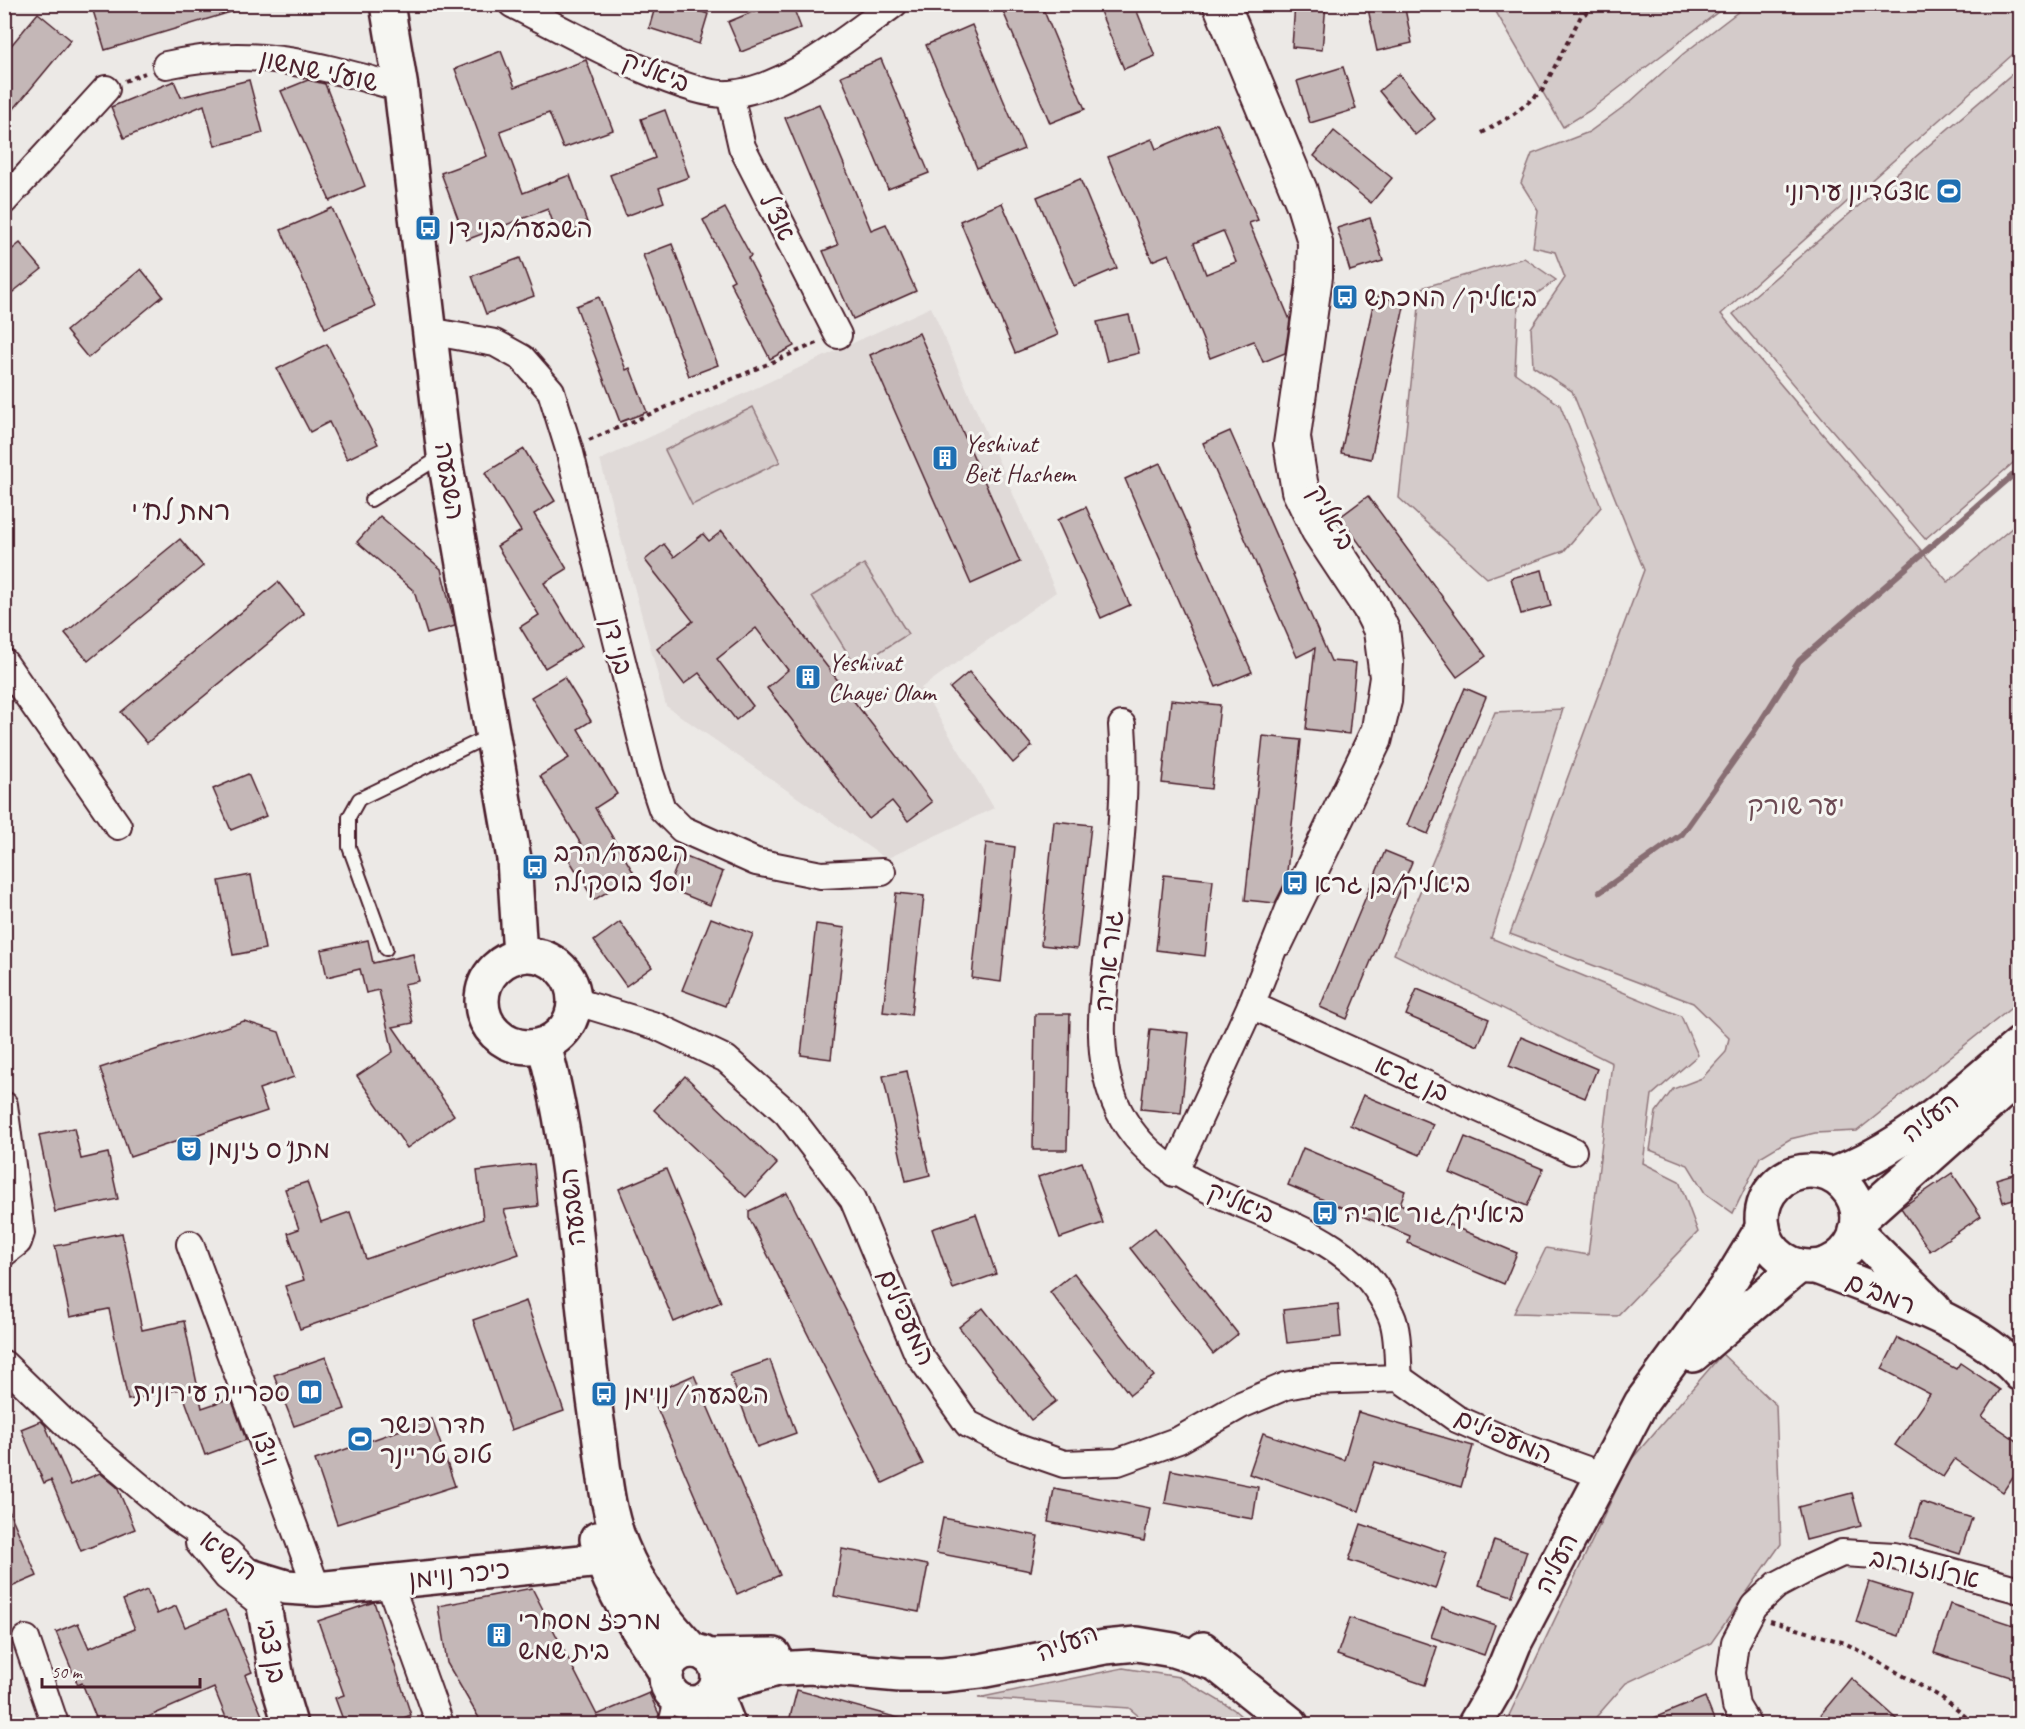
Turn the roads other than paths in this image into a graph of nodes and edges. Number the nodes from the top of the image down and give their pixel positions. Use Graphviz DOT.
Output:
graph roads {
  1 [pos="387,4"];
  2 [pos="512,4"];
  3 [pos="894,4"];
  4 [pos="1216,4"];
  5 [pos="1234,4"];
  6 [pos="166,64"];
  7 [pos="401,88"];
  8 [pos="106,89"];
  9 [pos="730,94"];
  10 [pos="4,201"];
  11 [pos="429,331"];
  12 [pos="838,334"];
  13 [pos="444,454"];
  14 [pos="371,500"];
  15 [pos="4,662"];
  16 [pos="1122,725"];
  17 [pos="492,734"];
  18 [pos="118,826"];
  19 [pos="882,872"];
  20 [pos="386,949"];
  21 [pos="520,956"];
  22 [pos="574,1001"];
  23 [pos="1251,1005"];
  24 [pos="2020,1044"];
  25 [pos="543,1045"];
  26 [pos="2020,1076"];
  27 [pos="4,1105"];
  28 [pos="1573,1151"];
  29 [pos="1174,1173"];
  30 [pos="1831,1175"];
  31 [pos="1857,1226"];
  32 [pos="1763,1227"];
  33 [pos="190,1244"];
  34 [pos="4,1253"];
  35 [pos="1808,1266"];
  36 [pos="1946,1319"];
  37 [pos="2016,1361"];
  38 [pos="4,1364"];
  39 [pos="589,1371"];
  40 [pos="1399,1378"];
  41 [pos="1641,1403"];
  42 [pos="1601,1475"];
  43 [pos="601,1560"];
  44 [pos="389,1582"];
  45 [pos="317,1589"];
  46 [pos="2020,1590"];
  47 [pos="259,1592"];
  48 [pos="26,1639"];
  49 [pos="708,1671"];
  50 [pos="678,1705"];
  51 [pos="55,1725"];
  52 [pos="290,1725"];
  53 [pos="440,1725"];
  54 [pos="728,1725"];
  55 [pos="1291,1725"];
  56 [pos="1475,1725"];
  57 [pos="1746,1725"];
  1 -- 7 [label="main road, השבעה"];
  2 -- 9 [label="street, ביאליק"];
  3 -- 9 [label="street, ביאליק"];
  4 -- 23 [label="street, ביאליק"];
  5 -- 23 [label="lane, ביאליק"];
  6 -- 7 [label="street, שועלי שמשון"];
  7 -- 11 [label="main road, השבעה"];
  8 -- 10 [label="street"];
  9 -- 12 [label="street, אצ\"ל"];
  11 -- 13 [label="main road, השבעה"];
  11 -- 19 [label="street, בני דן"];
  13 -- 14 [label="lane"];
  13 -- 17 [label="main road, השבעה"];
  15 -- 18 [label="street"];
  16 -- 29 [label="street, גור אריה"];
  17 -- 20 [label="lane"];
  17 -- 21 [label="main road, השבעה"];
  21 -- 22 [label="main road"];
  21 -- 25 [label="main road"];
  22 -- 25 [label="main road"];
  22 -- 40 [label="street, המעפילים"];
  23 -- 28 [label="street, בן גרא"];
  23 -- 29 [label="street, ביאליק"];
  24 -- 30 [label="main road, העליה"];
  25 -- 39 [label="main road, השבעה"];
  26 -- 31 [label="main road, העליה"];
  27 -- 34 [label="street"];
  29 -- 40 [label="street, ביאליק"];
  30 -- 31 [label="main road"];
  30 -- 32 [label="main road"];
  31 -- 35 [label="main road"];
  31 -- 36 [label="main road, רמב\"ם"];
  32 -- 35 [label="main road"];
  32 -- 41 [label="main road, העליה"];
  33 -- 45 [label="street, ויצו"];
  35 -- 36 [label="main road, רמב\"ם"];
  35 -- 41 [label="main road, העליה"];
  36 -- 37 [label="main road, רמב\"ם"];
  38 -- 47 [label="street, הנשיא"];
  39 -- 43 [label="main road, השבעה"];
  39 -- 49 [label="main road, השבעה"];
  40 -- 42 [label="street, המעפילים"];
  41 -- 42 [label="main road, העליה"];
  42 -- 56 [label="main road, העליה"];
  43 -- 44 [label="main road, כיכר נוימן"];
  43 -- 50 [label="main road, השבעה"];
  44 -- 45 [label="main road, כיכר נוימן"];
  44 -- 53 [label="street"];
  45 -- 47 [label="main road, הנשיא"];
  46 -- 57 [label="street, ארלוזורוב"];
  47 -- 52 [label="main road, בן צבי"];
  48 -- 51 [label="street"];
  49 -- 50 [label="main road"];
  49 -- 50 [label="main road"];
  49 -- 54 [label="main road"];
  49 -- 55 [label="main road, העליה"];
}
